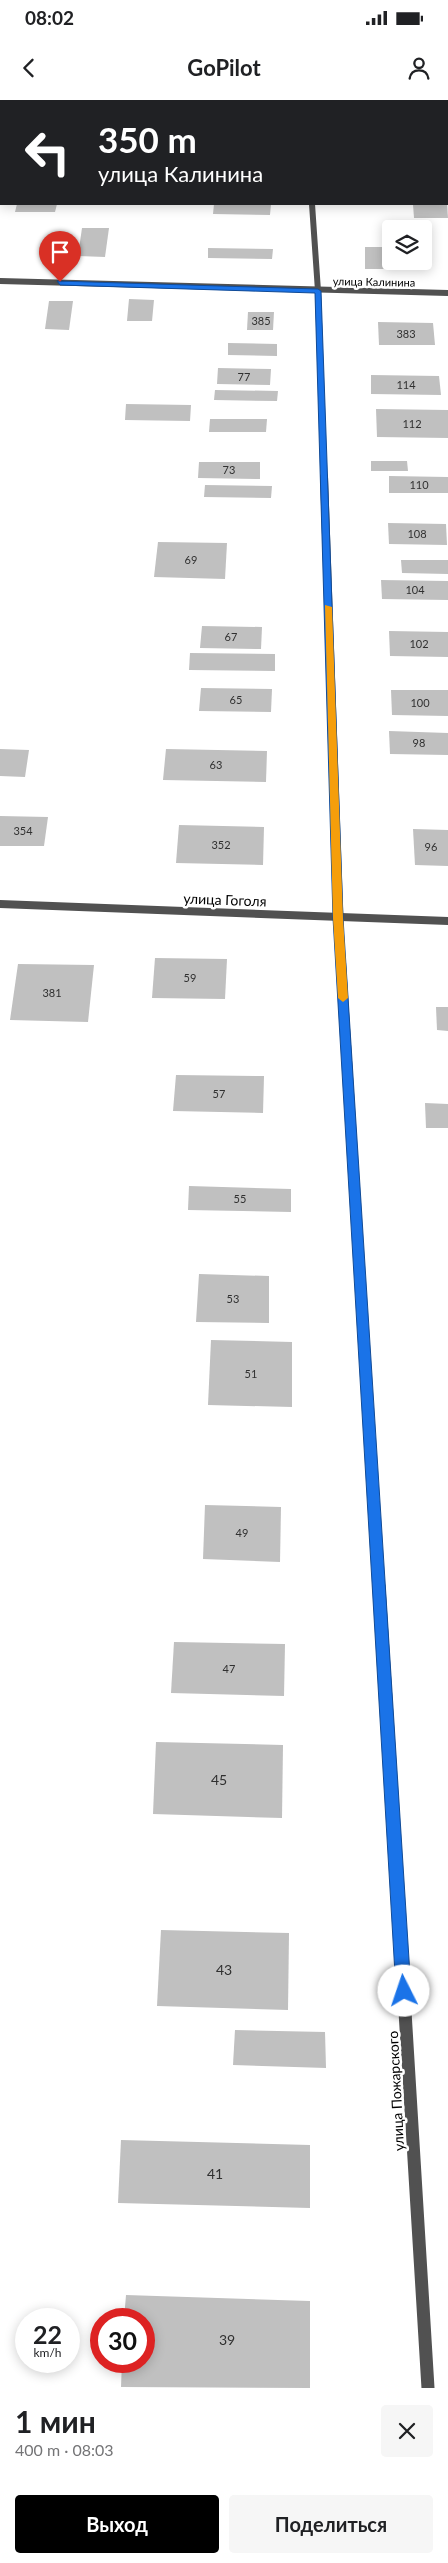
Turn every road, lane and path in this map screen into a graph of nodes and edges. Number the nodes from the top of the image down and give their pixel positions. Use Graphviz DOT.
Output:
graph roads {
  1 [pos="312,205"];
  2 [pos="0,281"];
  3 [pos="318,291"];
  4 [pos="448,293"];
  5 [pos="0,904"];
  6 [pos="338,918"];
  7 [pos="448,921"];
  8 [pos="428,2388"];
  1 -- 3 [label="street, улица Пожарского"];
  2 -- 3 [label="street, улица Калинина"];
  3 -- 4 [label="street, улица Калинина"];
  3 -- 6 [label="street, улица Пожарского"];
  5 -- 6 [label="street, улица Гоголя"];
  6 -- 7 [label="street, улица Гоголя"];
  6 -- 8 [label="street, улица Пожарского"];
}
